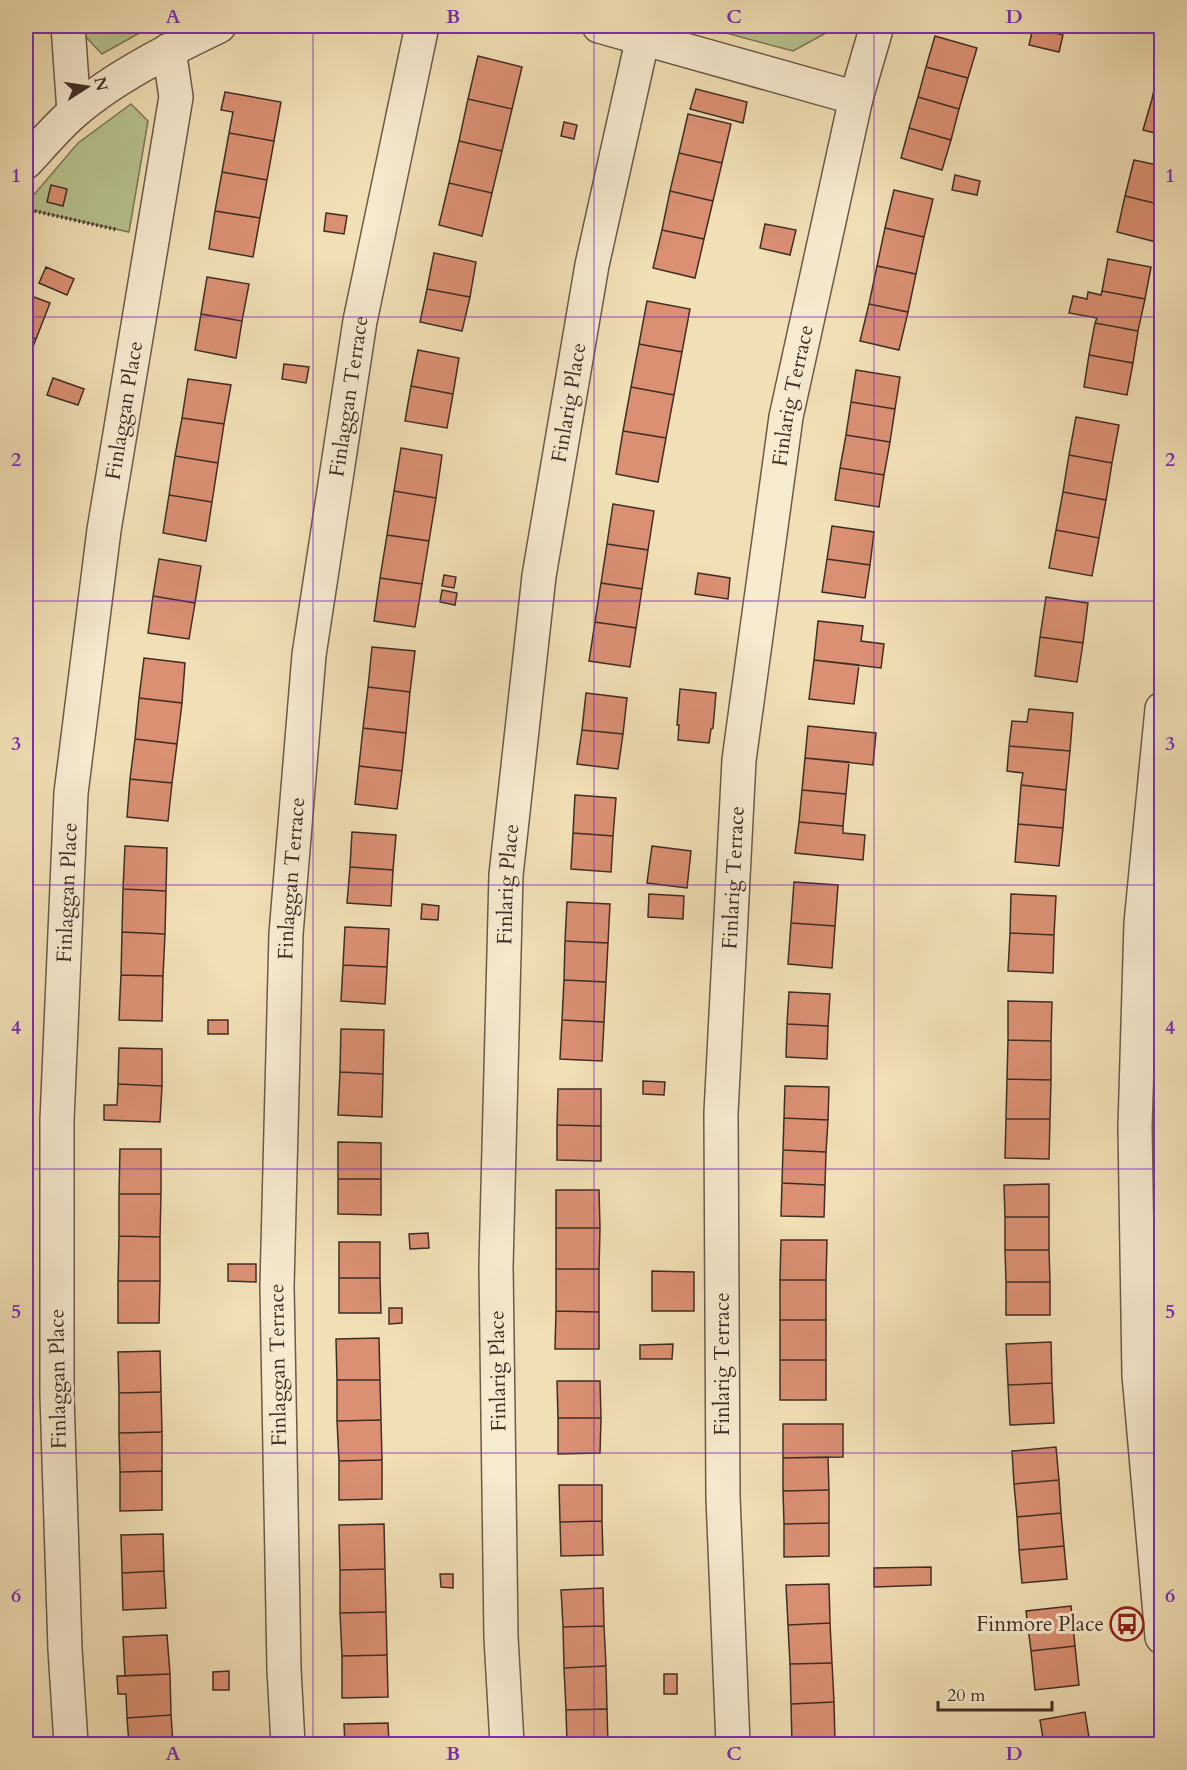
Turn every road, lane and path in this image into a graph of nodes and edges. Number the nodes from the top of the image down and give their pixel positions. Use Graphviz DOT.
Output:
graph roads {
  1 [pos="68,26"];
  2 [pos="219,26"];
  3 [pos="422,26"];
  4 [pos="599,26"];
  5 [pos="877,26"];
  6 [pos="643,37"];
  7 [pos="169,50"];
  8 [pos="856,98"];
  9 [pos="74,112"];
  10 [pos="26,162"];
  11 [pos="26,209"];
  12 [pos="154,237"];
  13 [pos="1161,713"];
  14 [pos="1148,1127"];
  15 [pos="1160,1623"];
  16 [pos="71,1744"];
  17 [pos="288,1744"];
  18 [pos="507,1744"];
  19 [pos="733,1744"];
  1 -- 9 [label="street"];
  2 -- 7 [label="street"];
  3 -- 17 [label="street, Finlaggan Terrace"];
  4 -- 6 [label="street"];
  5 -- 8 [label="street, Finlarig Terrace"];
  6 -- 8 [label="street"];
  6 -- 18 [label="street, Finlarig Place"];
  7 -- 9 [label="street"];
  7 -- 12 [label="street, Finlaggan Place"];
  8 -- 19 [label="street, Finlarig Terrace"];
  9 -- 10 [label="street"];
  11 -- 12 [label="path"];
  12 -- 16 [label="street, Finlaggan Place"];
  13 -- 14 [label="street"];
  14 -- 15 [label="street"];
}
